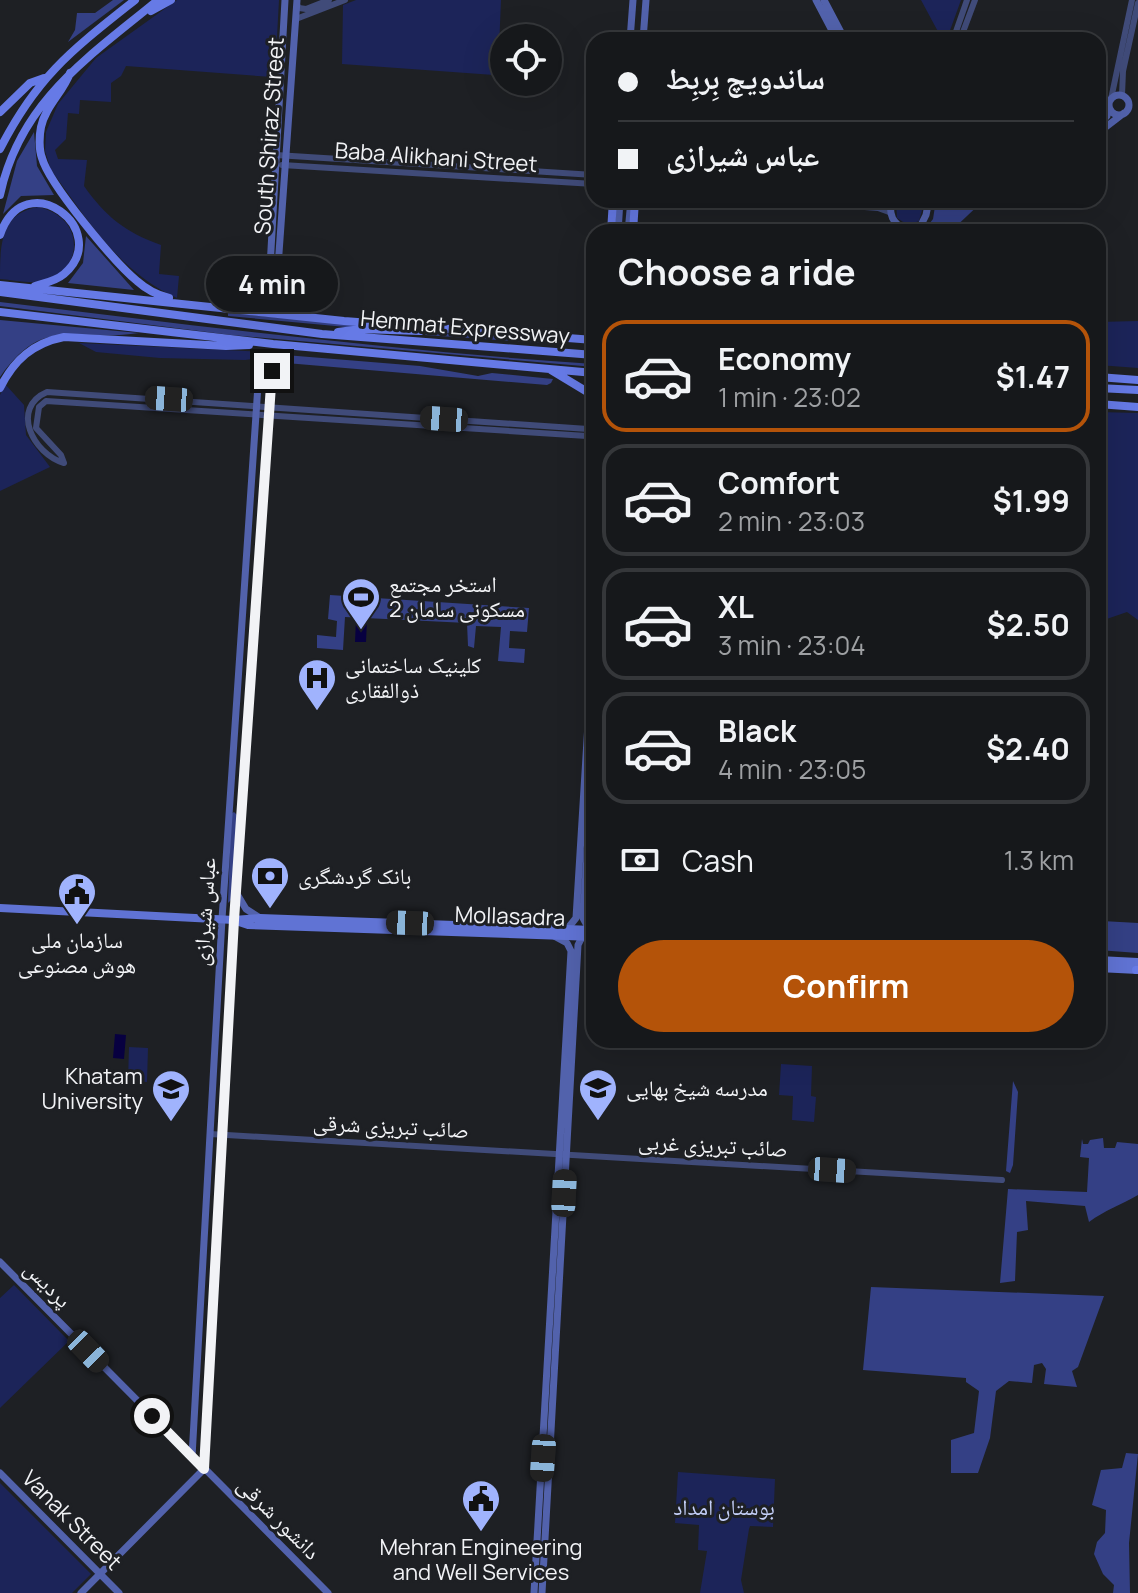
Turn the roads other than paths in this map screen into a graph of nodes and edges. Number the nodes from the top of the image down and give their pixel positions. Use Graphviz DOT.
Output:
graph roads {
  1 [pos="135,0"];
  2 [pos="158,0"];
  3 [pos="171,0"];
  4 [pos="285,0"];
  5 [pos="297,0"];
  6 [pos="329,0"];
  7 [pos="345,0"];
  8 [pos="633,0"];
  9 [pos="646,0"];
  10 [pos="816,0"];
  11 [pos="824,0"];
  12 [pos="967,0"];
  13 [pos="975,0"];
  14 [pos="1132,0"];
  15 [pos="1138,3"];
  16 [pos="967,10"];
  17 [pos="296,19"];
  18 [pos="133,21"];
  19 [pos="631,32"];
  20 [pos="644,32"];
  21 [pos="833,32"];
  22 [pos="841,32"];
  23 [pos="957,32"];
  24 [pos="962,32"];
  25 [pos="70,73"];
  26 [pos="44,78"];
  27 [pos="1130,98"];
  28 [pos="1110,101"];
  29 [pos="1126,111"];
  30 [pos="0,112"];
  31 [pos="1106,117"];
  32 [pos="1106,127"];
  33 [pos="0,149"];
  34 [pos="281,155"];
  35 [pos="280,165"];
  36 [pos="497,169"];
  37 [pos="570,173"];
  38 [pos="586,174"];
  39 [pos="496,179"];
  40 [pos="569,183"];
  41 [pos="586,184"];
  42 [pos="0,195"];
  43 [pos="878,208"];
  44 [pos="890,208"];
  45 [pos="889,212"];
  46 [pos="895,224"];
  47 [pos="0,235"];
  48 [pos="0,285"];
  49 [pos="32,288"];
  50 [pos="0,292"];
  51 [pos="193,305"];
  52 [pos="0,312"];
  53 [pos="293,316"];
  54 [pos="445,330"];
  55 [pos="322,334"];
  56 [pos="586,335"];
  57 [pos="568,338"];
  58 [pos="586,339"];
  59 [pos="273,344"];
  60 [pos="586,354"];
  61 [pos="550,369"];
  62 [pos="586,372"];
  63 [pos="1106,378"];
  64 [pos="1138,380"];
  65 [pos="0,388"];
  66 [pos="1106,388"];
  67 [pos="1138,390"];
  68 [pos="586,391"];
  69 [pos="44,393"];
  70 [pos="48,401"];
  71 [pos="1106,405"];
  72 [pos="1138,407"];
  73 [pos="256,409"];
  74 [pos="269,410"];
  75 [pos="586,431"];
  76 [pos="245,583"];
  77 [pos="257,584"];
  78 [pos="586,785"];
  79 [pos="229,807"];
  80 [pos="241,808"];
  81 [pos="586,872"];
  82 [pos="235,892"];
  83 [pos="235,904"];
  84 [pos="223,905"];
  85 [pos="0,908"];
  86 [pos="260,918"];
  87 [pos="222,919"];
  88 [pos="234,920"];
  89 [pos="586,924"];
  90 [pos="571,926"];
  91 [pos="586,930"];
  92 [pos="586,931"];
  93 [pos="552,935"];
  94 [pos="586,935"];
  95 [pos="567,943"];
  96 [pos="579,944"];
  97 [pos="1106,962"];
  98 [pos="1106,968"];
  99 [pos="1138,968"];
  100 [pos="571,1009"];
  101 [pos="210,1134"];
  102 [pos="222,1135"];
  103 [pos="563,1153"];
  104 [pos="1002,1180"];
  105 [pos="0,1262"];
  106 [pos="193,1434"];
  107 [pos="173,1438"];
  108 [pos="192,1457"];
  109 [pos="204,1469"];
  110 [pos="0,1473"];
  111 [pos="540,1557"];
  112 [pos="100,1574"];
  113 [pos="327,1592"];
  114 [pos="81,1593"];
  115 [pos="119,1593"];
  116 [pos="534,1593"];
  117 [pos="542,1593"];
  1 -- 26 [label="highway"];
  2 -- 18 [label="highway"];
  3 -- 18 [label="highway"];
  4 -- 34 [label="main road, South Shiraz Street"];
  5 -- 6 [label="street"];
  5 -- 17 [label="main road, South Shiraz Street"];
  7 -- 17 [label="street"];
  8 -- 19 [label="main road"];
  9 -- 20 [label="main road"];
  10 -- 21 [label="main road"];
  11 -- 22 [label="main road"];
  12 -- 16 [label="street"];
  13 -- 16 [label="street"];
  14 -- 28 [label="street"];
  15 -- 27 [label="street"];
  16 -- 23 [label="street"];
  16 -- 24 [label="street"];
  17 -- 34 [label="main road, South Shiraz Street"];
  18 -- 25 [label="highway"];
  25 -- 42 [label="highway"];
  25 -- 51 [label="highway"];
  26 -- 30 [label="highway"];
  26 -- 33 [label="highway"];
  27 -- 28 [label="main road"];
  27 -- 29 [label="main road"];
  28 -- 29 [label="main road"];
  28 -- 31 [label="main road"];
  29 -- 32 [label="main road"];
  34 -- 35 [label="main road, South Shiraz Street"];
  34 -- 36 [label="street, Baba Alikhani Street"];
  35 -- 39 [label="street, Baba Alikhani Street"];
  35 -- 53 [label="main road, South Shiraz Street"];
  36 -- 37 [label="street, Baba Alikhani Street"];
  36 -- 39 [label="street"];
  37 -- 38 [label="street, Baba Alikhani Street"];
  37 -- 40 [label="street"];
  39 -- 40 [label="street, Baba Alikhani Street"];
  40 -- 41 [label="street, Baba Alikhani Street"];
  43 -- 45 [label="street"];
  44 -- 45 [label="main road"];
  45 -- 46 [label="main road"];
  47 -- 49 [label="highway"];
  48 -- 49 [label="highway"];
  49 -- 51 [label="highway"];
  50 -- 55 [label="highway, Hemmat Expressway"];
  51 -- 53 [label="highway"];
  52 -- 59 [label="highway, Hemmat Expressway"];
  53 -- 54 [label="highway"];
  54 -- 55 [label="highway"];
  54 -- 57 [label="highway"];
  55 -- 60 [label="highway, Hemmat Expressway"];
  56 -- 57 [label="highway"];
  57 -- 58 [label="highway"];
  59 -- 61 [label="highway, Hemmat Expressway"];
  59 -- 65 [label="highway"];
  61 -- 62 [label="highway, Hemmat Expressway"];
  61 -- 68 [label="highway"];
  63 -- 64 [label="highway"];
  66 -- 67 [label="highway"];
  69 -- 70 [label="street"];
  69 -- 70 [label="street"];
  69 -- 73 [label="street"];
  70 -- 73 [label="street"];
  71 -- 72 [label="highway"];
  73 -- 74 [label="street"];
  73 -- 74 [label="main road, عباس شیرازی"];
  73 -- 76 [label="main road, عباس شیرازی"];
  74 -- 75 [label="street"];
  74 -- 77 [label="main road, عباس شیرازی"];
  76 -- 77 [label="main road"];
  76 -- 79 [label="main road, عباس شیرازی"];
  77 -- 80 [label="main road, عباس شیرازی"];
  78 -- 90 [label="main road"];
  79 -- 80 [label="main road"];
  79 -- 84 [label="main road, عباس شیرازی"];
  80 -- 82 [label="main road, عباس شیرازی"];
  81 -- 89 [label="main road"];
  82 -- 83 [label="main road, عباس شیرازی"];
  82 -- 86 [label="main road"];
  83 -- 84 [label="main road"];
  83 -- 88 [label="main road, عباس شیرازی"];
  84 -- 87 [label="main road, عباس شیرازی"];
  85 -- 87 [label="main road, Mollasadra"];
  86 -- 88 [label="main road, Mollasadra"];
  86 -- 90 [label="main road, Mollasadra"];
  87 -- 88 [label="main road, Mollasadra"];
  87 -- 101 [label="main road, عباس شیرازی"];
  88 -- 93 [label="main road, Mollasadra"];
  88 -- 102 [label="main road, عباس شیرازی"];
  90 -- 91 [label="main road, Mollasadra"];
  92 -- 93 [label="main road, Mollasadra"];
  93 -- 95 [label="main road"];
  94 -- 96 [label="main road"];
  95 -- 96 [label="main road"];
  95 -- 100 [label="main road"];
  96 -- 100 [label="main road"];
  97 -- 99 [label="main road"];
  98 -- 99 [label="main road"];
  100 -- 103 [label="main road"];
  101 -- 102 [label="street"];
  101 -- 106 [label="main road, عباس شیرازی"];
  102 -- 103 [label="street, صائب تبریزی شرقی"];
  102 -- 109 [label="main road, عباس شیرازی"];
  103 -- 104 [label="street, صائب تبریزی غربی"];
  103 -- 111 [label="main road"];
  105 -- 107 [label="main road, پردیس"];
  106 -- 107 [label="main road"];
  106 -- 108 [label="main road, عباس شیرازی"];
  107 -- 108 [label="main road, پردیس"];
  108 -- 109 [label="main road, پردیس"];
  109 -- 112 [label="main road"];
  109 -- 113 [label="main road, دانشور شرقی"];
  110 -- 112 [label="main road, Vanak Street"];
  111 -- 116 [label="main road"];
  111 -- 117 [label="main road"];
  112 -- 114 [label="main road"];
  112 -- 115 [label="main road, Vanak Street"];
}
